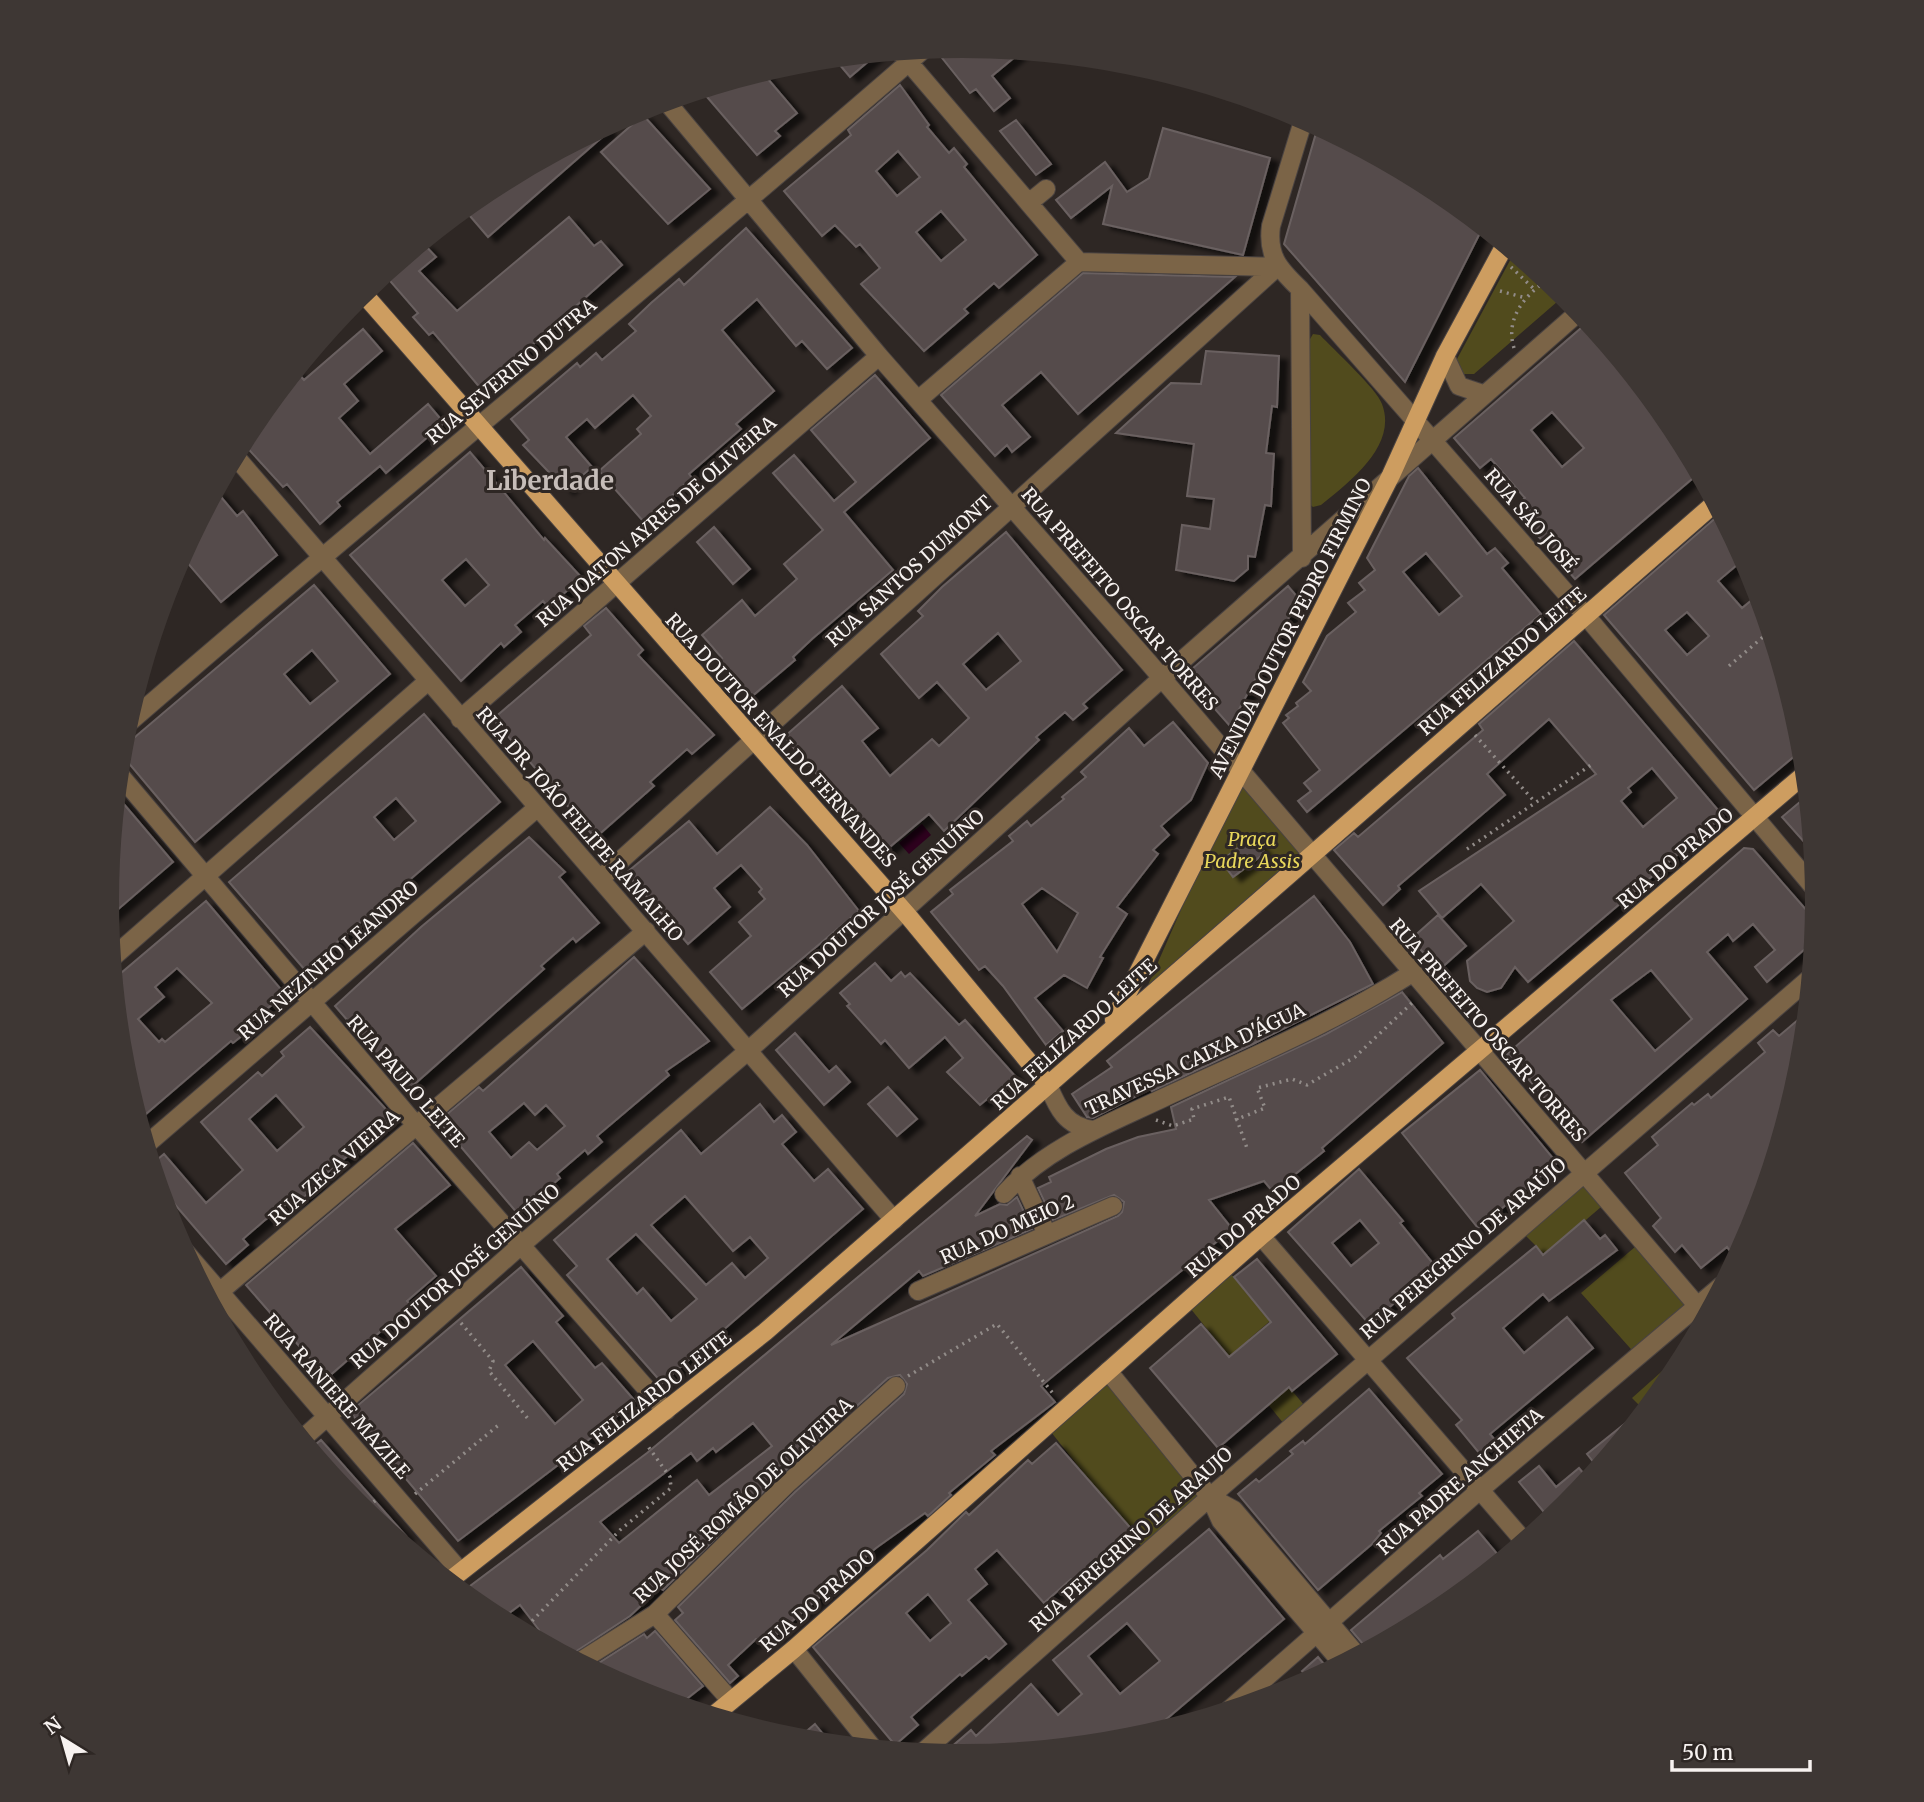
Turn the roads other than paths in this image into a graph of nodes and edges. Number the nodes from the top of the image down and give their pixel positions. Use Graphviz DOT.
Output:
graph roads {
  1 [pos="907,60"];
  2 [pos="900,61"];
  3 [pos="673,110"];
  4 [pos="1301,129"];
  5 [pos="1046,188"];
  6 [pos="749,201"];
  7 [pos="1030,202"];
  8 [pos="1501,253"];
  9 [pos="1079,262"];
  10 [pos="1277,267"];
  11 [pos="1300,289"];
  12 [pos="370,301"];
  13 [pos="1571,319"];
  14 [pos="879,356"];
  15 [pos="1445,356"];
  16 [pos="1483,394"];
  17 [pos="918,400"];
  18 [pos="1416,419"];
  19 [pos="477,427"];
  20 [pos="1433,439"];
  21 [pos="242,464"];
  22 [pos="1391,475"];
  23 [pos="1013,506"];
  24 [pos="1708,509"];
  25 [pos="322,555"];
  26 [pos="1302,558"];
  27 [pos="614,583"];
  28 [pos="1587,617"];
  29 [pos="1162,678"];
  30 [pos="428,681"];
  31 [pos="140,713"];
  32 [pos="460,719"];
  33 [pos="752,739"];
  34 [pos="1241,773"];
  35 [pos="1797,782"];
  36 [pos="127,784"];
  37 [pos="538,807"];
  38 [pos="1756,817"];
  39 [pos="1310,853"];
  40 [pos="1804,875"];
  41 [pos="204,876"];
  42 [pos="600,879"];
  43 [pos="902,911"];
  44 [pos="646,931"];
  45 [pos="121,950"];
  46 [pos="1412,973"];
  47 [pos="1800,986"];
  48 [pos="311,1003"];
  49 [pos="1109,1029"];
  50 [pos="749,1050"];
  51 [pos="1480,1052"];
  52 [pos="1048,1085"];
  53 [pos="415,1124"];
  54 [pos="1093,1130"];
  55 [pos="153,1139"];
  56 [pos="1583,1171"];
  57 [pos="1020,1176"];
  58 [pos="1004,1194"];
  59 [pos="1113,1206"];
  60 [pos="894,1220"];
  61 [pos="1047,1234"];
  62 [pos="1261,1236"];
  63 [pos="520,1246"];
  64 [pos="918,1291"];
  65 [pos="217,1294"];
  66 [pos="221,1303"];
  67 [pos="1700,1308"];
  68 [pos="1696,1316"];
  69 [pos="1368,1359"];
  70 [pos="1108,1371"];
  71 [pos="896,1386"];
  72 [pos="666,1411"];
  73 [pos="326,1418"];
  74 [pos="309,1433"];
  75 [pos="1481,1489"];
  76 [pos="1210,1497"];
  77 [pos="1519,1534"];
  78 [pos="452,1572"];
  79 [pos="456,1575"];
  80 [pos="655,1614"];
  81 [pos="1323,1628"];
  82 [pos="794,1649"];
  83 [pos="1350,1649"];
  84 [pos="1338,1655"];
  85 [pos="588,1656"];
  86 [pos="1248,1694"];
  87 [pos="731,1701"];
  88 [pos="722,1709"];
  89 [pos="865,1738"];
  90 [pos="933,1743"];
  1 -- 7 [label="street"];
  2 -- 6 [label="street, RUA SEVERINO DUTRA"];
  3 -- 6 [label="street, RUA PREFEITO OSCAR TORRES"];
  4 -- 10 [label="street, RUA SÃO JOSÉ"];
  5 -- 7 [label="street"];
  6 -- 14 [label="street, RUA PREFEITO OSCAR TORRES"];
  6 -- 19 [label="street, RUA SEVERINO DUTRA"];
  7 -- 9 [label="street"];
  8 -- 15 [label="main road, AVENIDA DOUTOR PEDRO FIRMINO"];
  9 -- 10 [label="street"];
  9 -- 17 [label="street"];
  10 -- 11 [label="street, RUA SÃO JOSÉ"];
  10 -- 23 [label="street, RUA SANTOS DUMONT"];
  11 -- 18 [label="street, RUA SÃO JOSÉ"];
  11 -- 26 [label="street"];
  12 -- 19 [label="main road, RUA DOUTOR ENALDO FERNANDES"];
  13 -- 16 [label="street, RUA DOUTOR JOSÉ GENUÍNO"];
  14 -- 17 [label="street, RUA PREFEITO OSCAR TORRES"];
  14 -- 27 [label="street, RUA JOATON AYRES DE OLIVEIRA"];
  15 -- 16 [label="street"];
  15 -- 18 [label="main road, AVENIDA DOUTOR PEDRO FIRMINO"];
  16 -- 20 [label="street, RUA DOUTOR JOSÉ GENUÍNO"];
  17 -- 23 [label="street, RUA PREFEITO OSCAR TORRES"];
  18 -- 20 [label="street, RUA SÃO JOSÉ"];
  18 -- 22 [label="main road, AVENIDA DOUTOR PEDRO FIRMINO"];
  19 -- 25 [label="street, RUA SEVERINO DUTRA"];
  19 -- 27 [label="main road, RUA DOUTOR ENALDO FERNANDES"];
  20 -- 22 [label="street, RUA DOUTOR JOSÉ GENUÍNO"];
  20 -- 28 [label="street, RUA SÃO JOSÉ"];
  21 -- 25 [label="street, RUA DR. JOÃO FELIPE RAMALHO"];
  22 -- 26 [label="street, RUA DOUTOR JOSÉ GENUÍNO"];
  22 -- 34 [label="main road, AVENIDA DOUTOR PEDRO FIRMINO"];
  23 -- 29 [label="street, RUA PREFEITO OSCAR TORRES"];
  23 -- 33 [label="street, RUA SANTOS DUMONT"];
  24 -- 28 [label="main road, RUA FELIZARDO LEITE"];
  25 -- 30 [label="street, RUA DR. JOÃO FELIPE RAMALHO"];
  25 -- 31 [label="street, RUA SEVERINO DUTRA"];
  26 -- 29 [label="street, RUA DOUTOR JOSÉ GENUÍNO"];
  27 -- 32 [label="street, RUA JOATON AYRES DE OLIVEIRA"];
  27 -- 33 [label="main road, RUA DOUTOR ENALDO FERNANDES"];
  28 -- 38 [label="street, RUA SÃO JOSÉ"];
  28 -- 39 [label="main road, RUA FELIZARDO LEITE"];
  29 -- 34 [label="street, RUA PREFEITO OSCAR TORRES"];
  29 -- 43 [label="street, RUA DOUTOR JOSÉ GENUÍNO"];
  30 -- 32 [label="street, RUA DR. JOÃO FELIPE RAMALHO"];
  30 -- 41 [label="street"];
  32 -- 37 [label="street, RUA DR. JOÃO FELIPE RAMALHO"];
  33 -- 42 [label="street, RUA SANTOS DUMONT"];
  33 -- 43 [label="main road, RUA DOUTOR ENALDO FERNANDES"];
  34 -- 39 [label="street, RUA PREFEITO OSCAR TORRES"];
  34 -- 49 [label="main road, AVENIDA DOUTOR PEDRO FIRMINO"];
  35 -- 38 [label="main road, RUA DO PRADO"];
  36 -- 41 [label="street, RUA PAULO LEITE"];
  37 -- 42 [label="street, RUA DR. JOÃO FELIPE RAMALHO"];
  37 -- 48 [label="street, RUA NEZINHO LEANDRO"];
  38 -- 40 [label="street, RUA SÃO JOSÉ"];
  38 -- 51 [label="main road, RUA DO PRADO"];
  39 -- 46 [label="street, RUA PREFEITO OSCAR TORRES"];
  39 -- 49 [label="main road, RUA FELIZARDO LEITE"];
  41 -- 45 [label="street"];
  41 -- 48 [label="street, RUA PAULO LEITE"];
  42 -- 44 [label="street, RUA DR. JOÃO FELIPE RAMALHO"];
  43 -- 50 [label="street, RUA DOUTOR JOSÉ GENUÍNO"];
  43 -- 52 [label="main road, RUA DOUTOR ENALDO FERNANDES"];
  44 -- 50 [label="street, RUA DR. JOÃO FELIPE RAMALHO"];
  44 -- 53 [label="street, RUA ZECA VIEIRA"];
  46 -- 51 [label="street, RUA PREFEITO OSCAR TORRES"];
  46 -- 54 [label="street, TRAVESSA CAIXA D'ÁGUA"];
  47 -- 56 [label="street, RUA PEREGRINO DE ARAÚJO"];
  48 -- 53 [label="street, RUA PAULO LEITE"];
  48 -- 55 [label="street, RUA NEZINHO LEANDRO"];
  49 -- 52 [label="main road, RUA FELIZARDO LEITE"];
  50 -- 60 [label="street, RUA DR. JOÃO FELIPE RAMALHO"];
  50 -- 63 [label="street, RUA DOUTOR JOSÉ GENUÍNO"];
  51 -- 56 [label="street, RUA PREFEITO OSCAR TORRES"];
  51 -- 62 [label="main road, RUA DO PRADO"];
  52 -- 54 [label="street"];
  52 -- 60 [label="main road, RUA FELIZARDO LEITE"];
  53 -- 63 [label="street, RUA PAULO LEITE"];
  53 -- 65 [label="street, RUA ZECA VIEIRA"];
  54 -- 57 [label="street, TRAVESSA CAIXA D'ÁGUA"];
  56 -- 67 [label="street, RUA PREFEITO OSCAR TORRES"];
  56 -- 69 [label="street, RUA PEREGRINO DE ARAÚJO"];
  57 -- 58 [label="street, TRAVESSA CAIXA D'ÁGUA"];
  57 -- 61 [label="street"];
  59 -- 61 [label="street, RUA DO MEIO 2"];
  60 -- 72 [label="main road, RUA FELIZARDO LEITE"];
  61 -- 64 [label="street, RUA DO MEIO 2"];
  62 -- 69 [label="street"];
  62 -- 70 [label="main road, RUA DO PRADO"];
  63 -- 72 [label="street, RUA PAULO LEITE"];
  63 -- 73 [label="street, RUA DOUTOR JOSÉ GENUÍNO"];
  66 -- 73 [label="street, RUA RANIERE MAZILE"];
  68 -- 75 [label="street, RUA PADRE ANCHIETA"];
  69 -- 75 [label="street"];
  69 -- 76 [label="street, RUA PEREGRINO DE ARAUJO"];
  70 -- 76 [label="street"];
  70 -- 82 [label="main road, RUA DO PRADO"];
  71 -- 80 [label="street, RUA JOSÉ ROMÃO DE OLIVEIRA"];
  72 -- 79 [label="main road, RUA FELIZARDO LEITE"];
  73 -- 74 [label="street, RUA DOUTOR JOSÉ GENUÍNO"];
  73 -- 78 [label="street, RUA RANIERE MAZILE"];
  75 -- 77 [label="street"];
  75 -- 81 [label="street, RUA PADRE ANCHIETA"];
  76 -- 81 [label="street"];
  76 -- 90 [label="street, RUA PEREGRINO DE ARAUJO"];
  80 -- 85 [label="street, RUA JOSÉ ROMÃO DE OLIVEIRA"];
  80 -- 87 [label="street"];
  81 -- 83 [label="street"];
  81 -- 84 [label="street"];
  81 -- 86 [label="street, RUA PADRE ANCHIETA"];
  82 -- 87 [label="main road, RUA DO PRADO"];
  82 -- 89 [label="street"];
  87 -- 88 [label="main road, RUA DO PRADO"];
}
